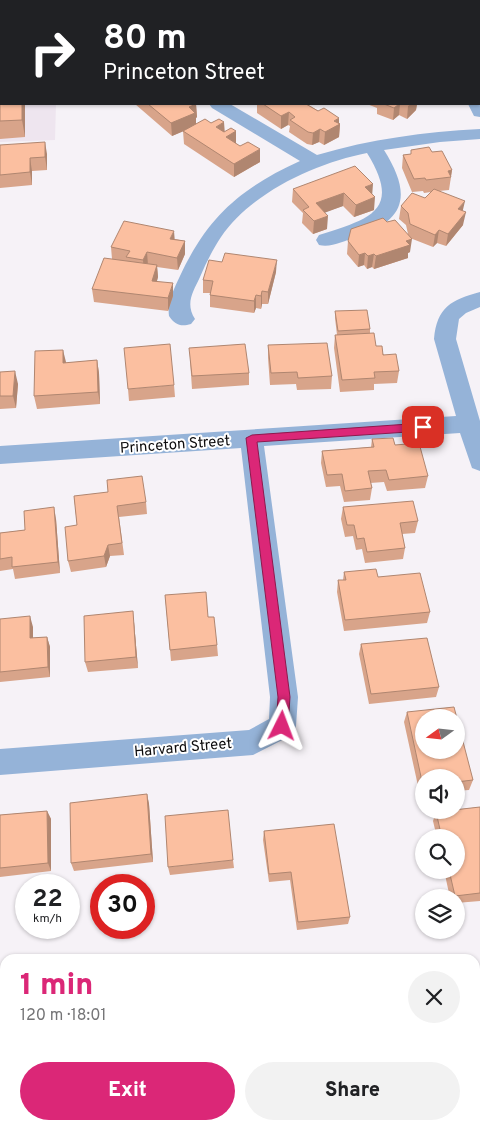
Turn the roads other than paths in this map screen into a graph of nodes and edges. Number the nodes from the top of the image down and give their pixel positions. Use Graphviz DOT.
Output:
graph roads {
  1 [pos="220,105"];
  2 [pos="480,134"];
  3 [pos="372,146"];
  4 [pos="315,162"];
  5 [pos="326,240"];
  6 [pos="480,299"];
  7 [pos="184,319"];
  8 [pos="470,424"];
  9 [pos="252,438"];
  10 [pos="0,455"];
  11 [pos="480,462"];
  12 [pos="0,762"];
  1 -- 4 [label="street"];
  2 -- 3 [label="street"];
  3 -- 4 [label="street"];
  3 -- 5 [label="street"];
  4 -- 7 [label="street"];
  6 -- 8 [label="street"];
  8 -- 9 [label="street, Princeton Street"];
  8 -- 11 [label="street"];
  9 -- 10 [label="street, Princeton Street"];
  9 -- 12 [label="street, Harvard Street"];
}
